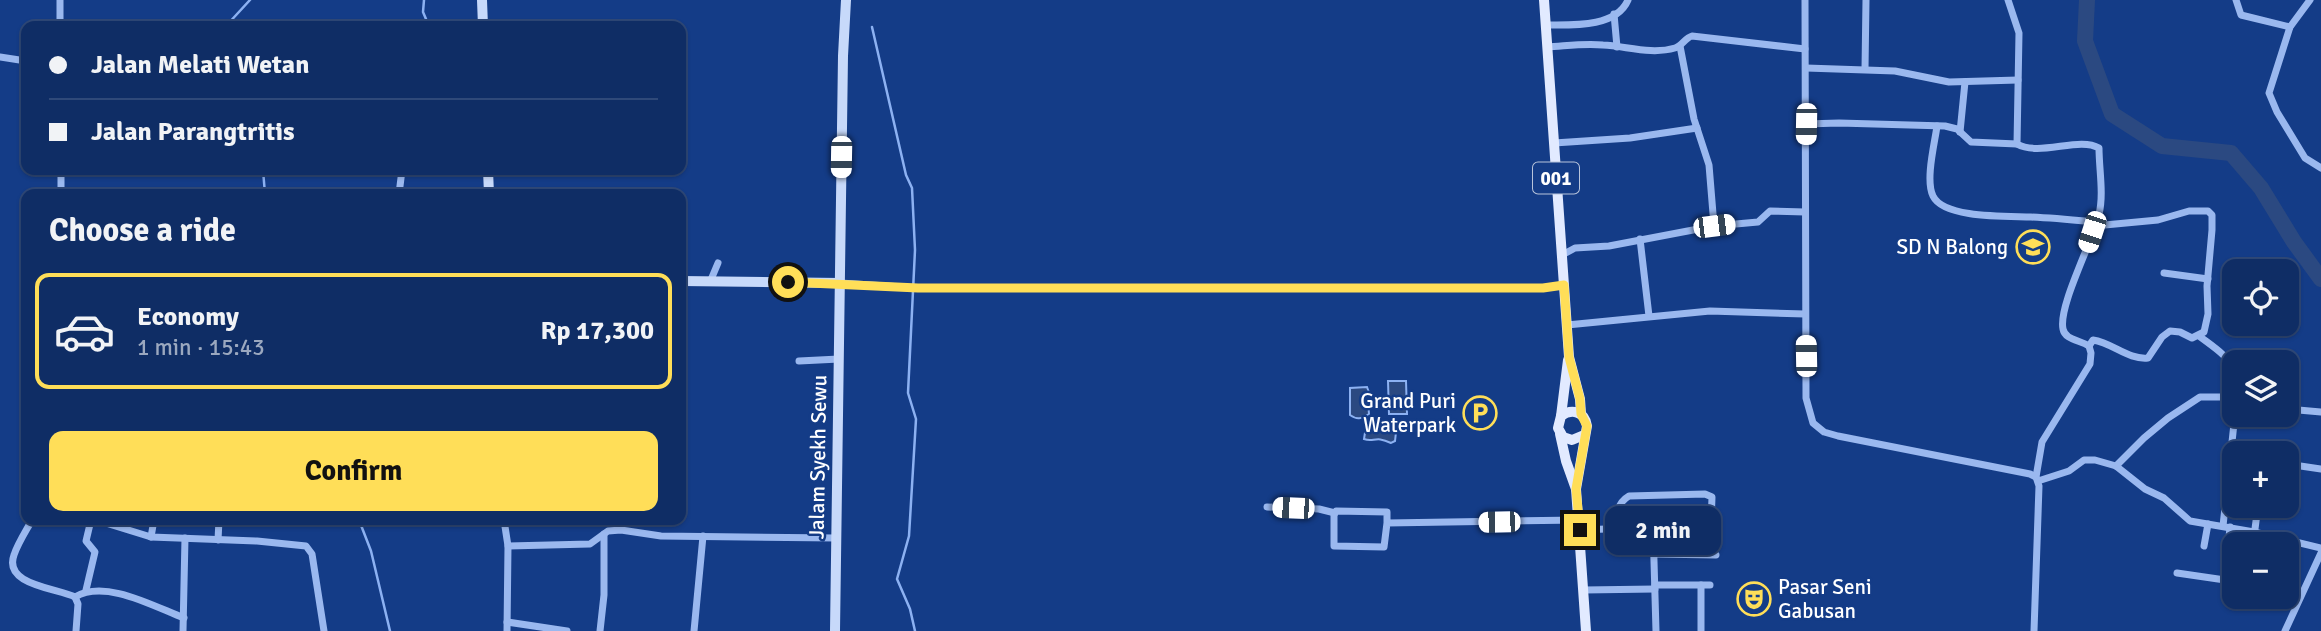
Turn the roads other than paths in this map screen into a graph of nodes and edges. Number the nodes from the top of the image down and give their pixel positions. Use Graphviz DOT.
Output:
graph roads {
  1 [pos="60,0"];
  2 [pos="482,0"];
  3 [pos="846,0"];
  4 [pos="1544,0"];
  5 [pos="1628,0"];
  6 [pos="1805,0"];
  7 [pos="1866,0"];
  8 [pos="2008,0"];
  9 [pos="2236,0"];
  10 [pos="2310,0"];
  11 [pos="1614,14"];
  12 [pos="60,21"];
  13 [pos="483,21"];
  14 [pos="1545,25"];
  15 [pos="2290,27"];
  16 [pos="1679,46"];
  17 [pos="1547,47"];
  18 [pos="1617,47"];
  19 [pos="1805,49"];
  20 [pos="0,57"];
  21 [pos="21,60"];
  22 [pos="1805,68"];
  23 [pos="1865,69"];
  24 [pos="2018,80"];
  25 [pos="1965,82"];
  26 [pos="1806,124"];
  27 [pos="1937,125"];
  28 [pos="1697,128"];
  29 [pos="1960,132"];
  30 [pos="1553,143"];
  31 [pos="2017,144"];
  32 [pos="2321,168"];
  33 [pos="1805,212"];
  34 [pos="2095,224"];
  35 [pos="1714,226"];
  36 [pos="1640,239"];
  37 [pos="1562,255"];
  38 [pos="718,263"];
  39 [pos="2164,273"];
  40 [pos="2208,279"];
  41 [pos="686,281"];
  42 [pos="710,282"];
  43 [pos="839,283"];
  44 [pos="1564,285"];
  45 [pos="1805,314"];
  46 [pos="1649,316"];
  47 [pos="1567,324"];
  48 [pos="2199,336"];
  49 [pos="2089,346"];
  50 [pos="2222,354"];
  51 [pos="1569,357"];
  52 [pos="839,359"];
  53 [pos="799,360"];
  54 [pos="2222,397"];
  55 [pos="2299,410"];
  56 [pos="2321,412"];
  57 [pos="1581,414"];
  58 [pos="1561,416"];
  59 [pos="1560,434"];
  60 [pos="1584,435"];
  61 [pos="2116,466"];
  62 [pos="2299,466"];
  63 [pos="2321,469"];
  64 [pos="2037,479"];
  65 [pos="1576,489"];
  66 [pos="1267,507"];
  67 [pos="1335,513"];
  68 [pos="2227,518"];
  69 [pos="2256,518"];
  70 [pos="1387,523"];
  71 [pos="2208,524"];
  72 [pos="29,525"];
  73 [pos="91,525"];
  74 [pos="110,525"];
  75 [pos="153,525"];
  76 [pos="219,525"];
  77 [pos="506,525"];
  78 [pos="1579,525"];
  79 [pos="1653,526"];
  80 [pos="2227,527"];
  81 [pos="1617,528"];
  82 [pos="2227,532"];
  83 [pos="2254,532"];
  84 [pos="604,534"];
  85 [pos="703,536"];
  86 [pos="151,537"];
  87 [pos="185,538"];
  88 [pos="836,538"];
  89 [pos="218,540"];
  90 [pos="2299,545"];
  91 [pos="508,546"];
  92 [pos="2204,547"];
  93 [pos="2321,551"];
  94 [pos="1654,554"];
  95 [pos="1716,555"];
  96 [pos="2177,573"];
  97 [pos="2222,580"];
  98 [pos="1701,585"];
  99 [pos="1710,585"];
  100 [pos="1655,587"];
  101 [pos="86,590"];
  102 [pos="1584,590"];
  103 [pos="75,597"];
  104 [pos="184,618"];
  105 [pos="507,622"];
  106 [pos="76,631"];
  107 [pos="183,631"];
  108 [pos="324,631"];
  109 [pos="507,631"];
  110 [pos="567,631"];
  111 [pos="600,631"];
  112 [pos="694,631"];
  113 [pos="835,631"];
  114 [pos="1586,631"];
  115 [pos="1656,631"];
  116 [pos="1701,631"];
  117 [pos="2034,631"];
  118 [pos="2285,631"];
  1 -- 12 [label="street"];
  2 -- 13 [label="street"];
  3 -- 43 [label="street, Jalam Syekh Sewu"];
  4 -- 14 [label="main road, 001"];
  5 -- 11 [label="street"];
  6 -- 19 [label="street"];
  7 -- 23 [label="street"];
  8 -- 24 [label="street"];
  9 -- 15 [label="street"];
  10 -- 15 [label="street"];
  11 -- 14 [label="street"];
  11 -- 18 [label="street"];
  14 -- 17 [label="main road, 001"];
  15 -- 32 [label="street"];
  16 -- 18 [label="street"];
  16 -- 19 [label="street"];
  16 -- 28 [label="street"];
  17 -- 18 [label="street"];
  17 -- 30 [label="main road, 001"];
  19 -- 22 [label="street"];
  20 -- 21 [label="street"];
  22 -- 23 [label="street"];
  22 -- 26 [label="street"];
  23 -- 25 [label="street"];
  24 -- 25 [label="street"];
  24 -- 31 [label="street"];
  25 -- 29 [label="street"];
  26 -- 27 [label="street"];
  26 -- 33 [label="street"];
  27 -- 29 [label="street"];
  27 -- 34 [label="street"];
  28 -- 30 [label="street"];
  28 -- 35 [label="street"];
  29 -- 31 [label="street"];
  30 -- 37 [label="main road, 001"];
  31 -- 34 [label="street"];
  33 -- 35 [label="street"];
  33 -- 45 [label="street"];
  34 -- 40 [label="street"];
  34 -- 49 [label="street"];
  35 -- 36 [label="street"];
  36 -- 37 [label="street"];
  36 -- 46 [label="street"];
  37 -- 44 [label="main road, 001"];
  38 -- 42 [label="street"];
  39 -- 40 [label="street"];
  40 -- 48 [label="street"];
  41 -- 42 [label="street"];
  42 -- 43 [label="street"];
  43 -- 44 [label="street"];
  43 -- 52 [label="street, Jalam Syekh Sewu"];
  44 -- 47 [label="main road, 001"];
  45 -- 46 [label="street"];
  45 -- 64 [label="street"];
  46 -- 47 [label="street"];
  47 -- 51 [label="main road, 001"];
  48 -- 49 [label="street"];
  48 -- 50 [label="street"];
  49 -- 64 [label="street"];
  51 -- 57 [label="main road, 001"];
  51 -- 58 [label="main road, 001"];
  52 -- 53 [label="street"];
  52 -- 88 [label="street, Jalam Syekh Sewu"];
  54 -- 61 [label="street"];
  55 -- 56 [label="street"];
  57 -- 58 [label="main road"];
  57 -- 60 [label="main road, 001"];
  58 -- 59 [label="main road, 001"];
  59 -- 60 [label="main road"];
  59 -- 65 [label="main road, 001"];
  60 -- 65 [label="main road, 001"];
  61 -- 64 [label="street"];
  61 -- 71 [label="street"];
  62 -- 63 [label="street"];
  64 -- 117 [label="street"];
  65 -- 78 [label="main road, 001"];
  66 -- 67 [label="street"];
  67 -- 70 [label="street"];
  67 -- 70 [label="street"];
  68 -- 80 [label="street"];
  69 -- 83 [label="street"];
  70 -- 78 [label="street"];
  71 -- 80 [label="street"];
  71 -- 92 [label="street"];
  72 -- 103 [label="street"];
  73 -- 101 [label="street"];
  74 -- 86 [label="street"];
  75 -- 86 [label="street"];
  76 -- 89 [label="street"];
  77 -- 91 [label="street"];
  78 -- 81 [label="street"];
  78 -- 102 [label="main road, 001"];
  79 -- 81 [label="street"];
  79 -- 81 [label="street"];
  79 -- 94 [label="street"];
  80 -- 82 [label="street"];
  80 -- 83 [label="street"];
  84 -- 85 [label="street"];
  84 -- 91 [label="street"];
  84 -- 111 [label="street"];
  85 -- 88 [label="street"];
  85 -- 112 [label="street"];
  86 -- 87 [label="street"];
  87 -- 89 [label="street"];
  87 -- 104 [label="street"];
  88 -- 113 [label="street, Jalam Syekh Sewu"];
  89 -- 108 [label="street"];
  90 -- 93 [label="street"];
  91 -- 105 [label="street"];
  93 -- 118 [label="street"];
  94 -- 95 [label="street"];
  94 -- 100 [label="street"];
  96 -- 97 [label="street"];
  98 -- 99 [label="street"];
  98 -- 100 [label="street"];
  98 -- 116 [label="street"];
  100 -- 102 [label="street"];
  100 -- 115 [label="street"];
  101 -- 103 [label="street"];
  101 -- 104 [label="street"];
  102 -- 114 [label="main road, 001"];
  103 -- 106 [label="street"];
  104 -- 107 [label="street"];
  105 -- 109 [label="street"];
  105 -- 110 [label="street"];
}
